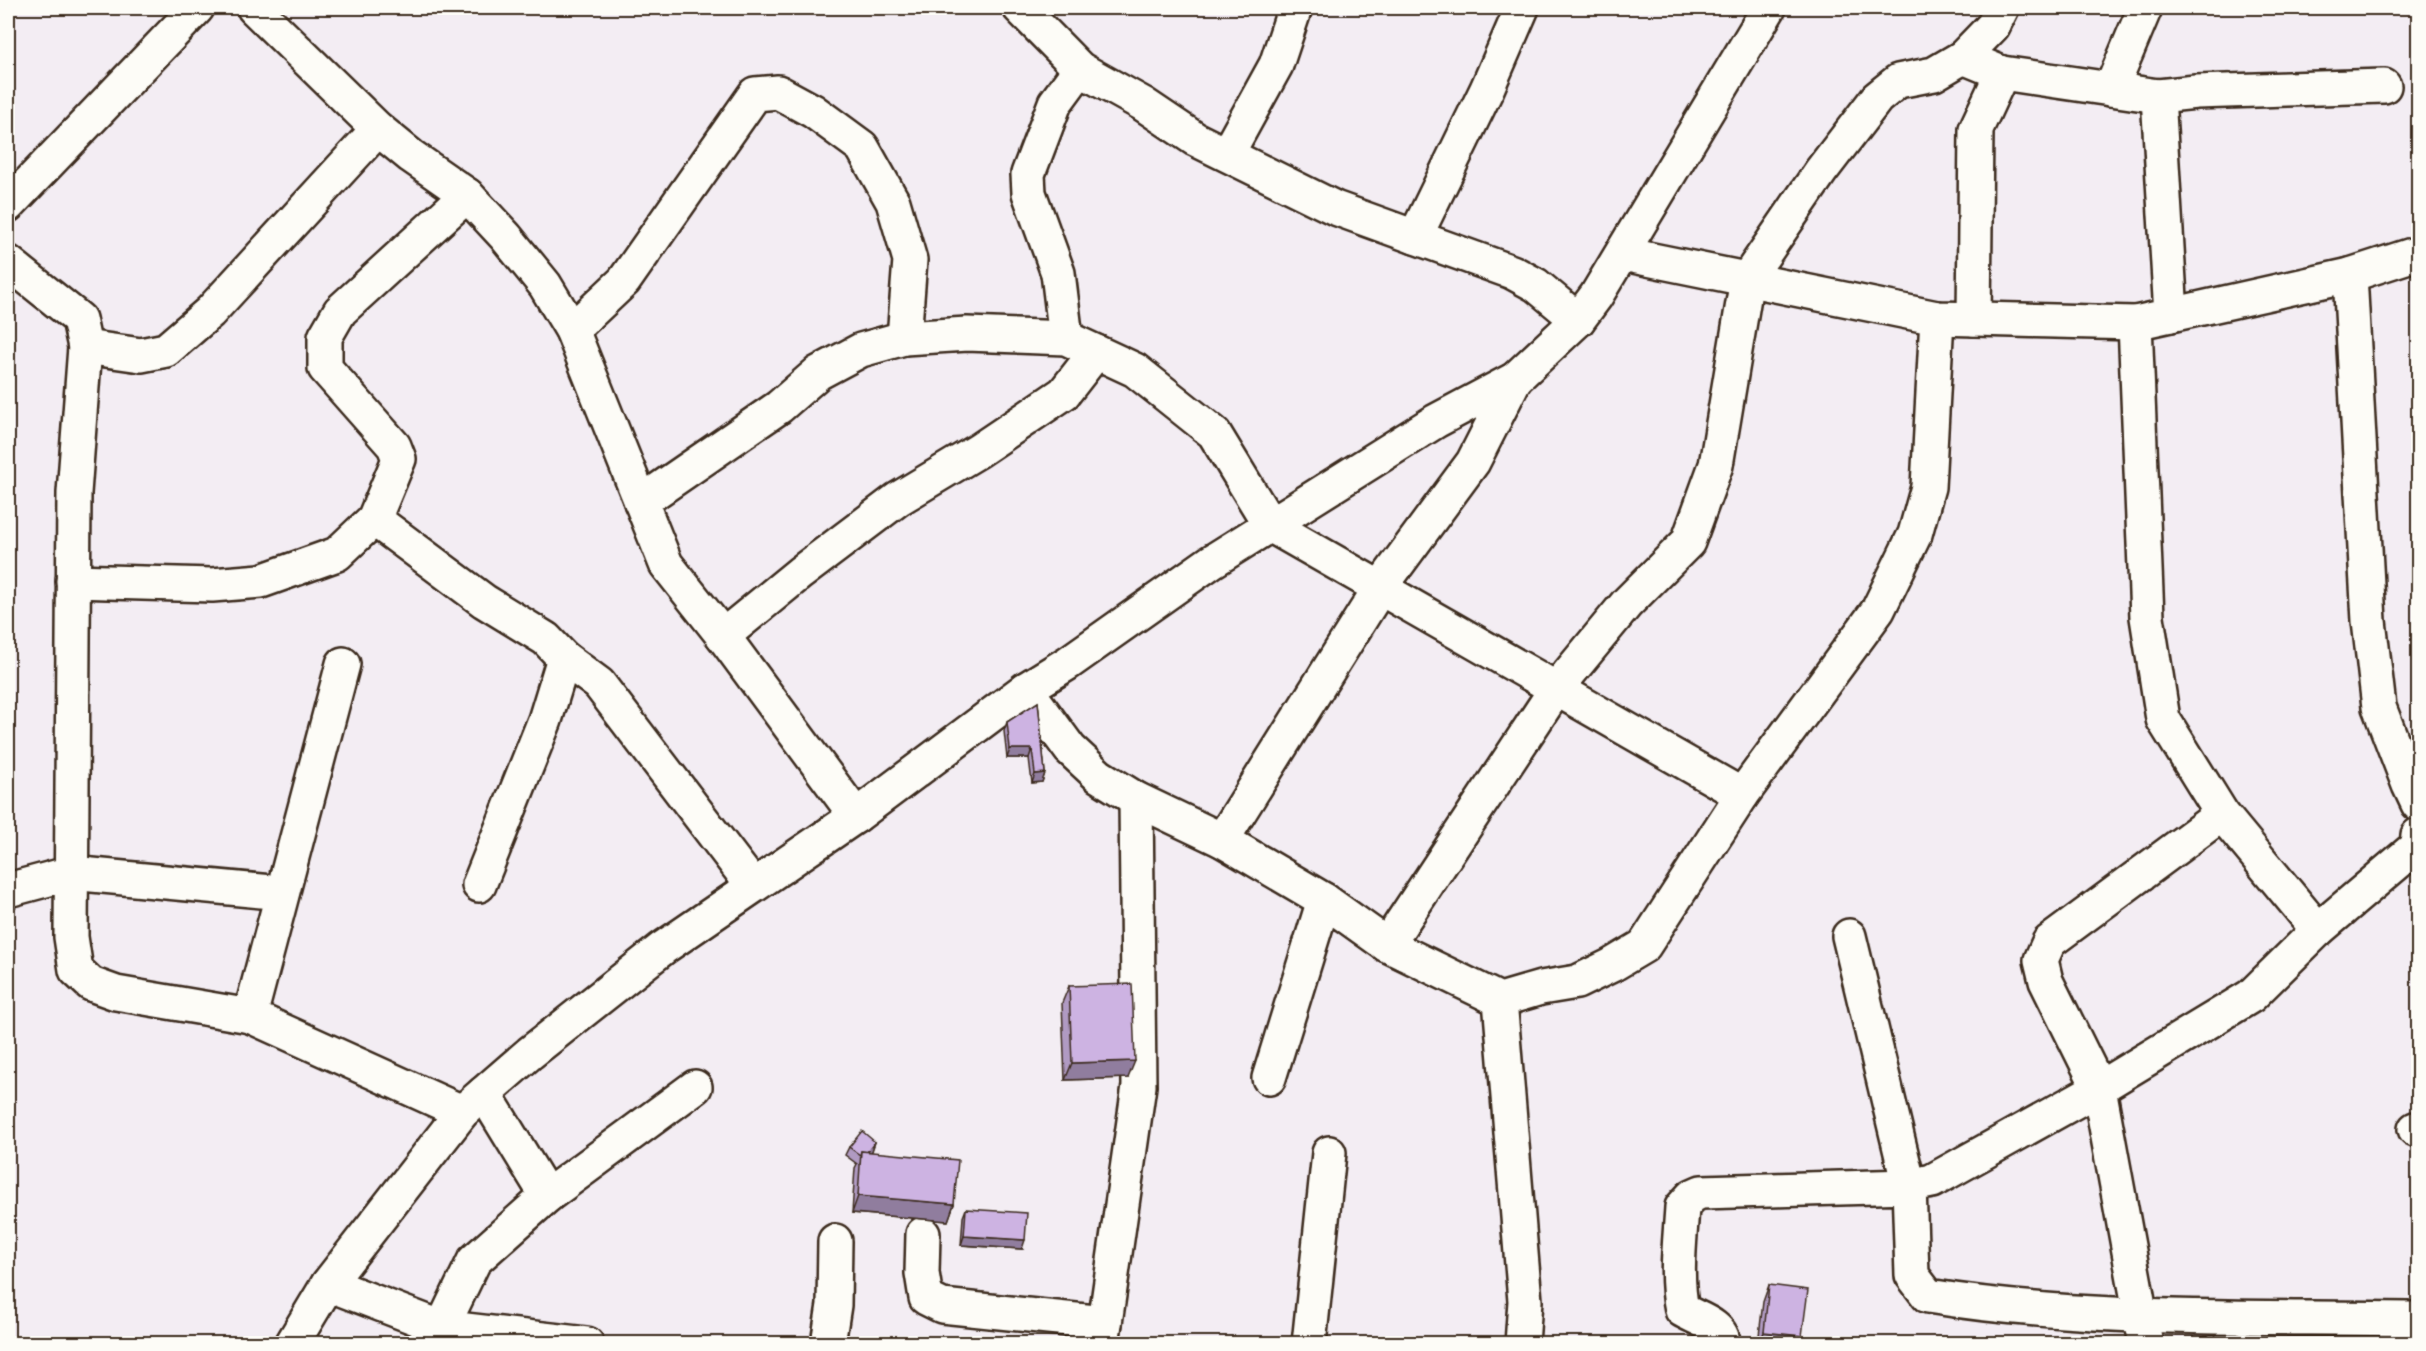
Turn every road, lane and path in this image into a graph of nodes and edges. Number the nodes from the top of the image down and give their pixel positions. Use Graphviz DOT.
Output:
graph roads {
  1 [pos="197,8"];
  2 [pos="254,8"];
  3 [pos="1020,8"];
  4 [pos="1295,8"];
  5 [pos="1522,8"];
  6 [pos="1769,8"];
  7 [pos="2002,8"];
  8 [pos="2145,8"];
  9 [pos="1963,57"];
  10 [pos="1080,69"];
  11 [pos="2002,73"];
  12 [pos="2384,86"];
  13 [pos="2111,89"];
  14 [pos="2158,96"];
  15 [pos="378,129"];
  16 [pos="1227,154"];
  17 [pos="467,195"];
  18 [pos="8,205"];
  19 [pos="1414,237"];
  20 [pos="2418,253"];
  21 [pos="1623,254"];
  22 [pos="8,262"];
  23 [pos="2350,275"];
  24 [pos="1747,279"];
  25 [pos="2171,315"];
  26 [pos="1937,318"];
  27 [pos="1974,319"];
  28 [pos="1578,320"];
  29 [pos="2135,323"];
  30 [pos="572,330"];
  31 [pos="904,338"];
  32 [pos="1066,338"];
  33 [pos="85,347"];
  34 [pos="1096,352"];
  35 [pos="1515,379"];
  36 [pos="641,502"];
  37 [pos="374,519"];
  38 [pos="1270,525"];
  39 [pos="73,582"];
  40 [pos="1380,588"];
  41 [pos="723,636"];
  42 [pos="564,658"];
  43 [pos="343,664"];
  44 [pos="1026,689"];
  45 [pos="1556,690"];
  46 [pos="1742,795"];
  47 [pos="1136,799"];
  48 [pos="2418,804"];
  49 [pos="2222,814"];
  50 [pos="856,816"];
  51 [pos="2418,835"];
  52 [pos="1222,840"];
  53 [pos="71,873"];
  54 [pos="479,885"];
  55 [pos="753,886"];
  56 [pos="8,890"];
  57 [pos="282,893"];
  58 [pos="1324,900"];
  59 [pos="2318,930"];
  60 [pos="1850,936"];
  61 [pos="1387,945"];
  62 [pos="1500,1000"];
  63 [pos="250,1016"];
  64 [pos="1269,1078"];
  65 [pos="695,1087"];
  66 [pos="2099,1088"];
  67 [pos="473,1103"];
  68 [pos="1329,1153"];
  69 [pos="1909,1186"];
  70 [pos="547,1196"];
  71 [pos="923,1234"];
  72 [pos="835,1241"];
  73 [pos="328,1284"];
  74 [pos="2418,1319"];
  75 [pos="2143,1329"];
  76 [pos="1104,1333"];
  77 [pos="437,1335"];
  78 [pos="292,1344"];
  79 [pos="587,1344"];
  80 [pos="828,1344"];
  81 [pos="1309,1344"];
  82 [pos="1522,1344"];
  83 [pos="1723,1344"];
  1 -- 18 [label="street"];
  2 -- 15 [label="street"];
  3 -- 10 [label="street"];
  4 -- 16 [label="street"];
  5 -- 19 [label="street"];
  6 -- 21 [label="street"];
  7 -- 9 [label="street"];
  8 -- 13 [label="street"];
  9 -- 11 [label="street"];
  9 -- 24 [label="street"];
  10 -- 16 [label="street"];
  10 -- 32 [label="street"];
  11 -- 13 [label="street"];
  11 -- 27 [label="street"];
  12 -- 14 [label="street"];
  13 -- 14 [label="street"];
  14 -- 25 [label="street"];
  15 -- 17 [label="street"];
  15 -- 33 [label="street"];
  16 -- 19 [label="street"];
  17 -- 30 [label="street"];
  17 -- 37 [label="street"];
  19 -- 28 [label="street"];
  20 -- 23 [label="street"];
  21 -- 24 [label="street"];
  21 -- 28 [label="street"];
  22 -- 33 [label="street"];
  23 -- 25 [label="street"];
  23 -- 48 [label="street"];
  24 -- 26 [label="street"];
  24 -- 45 [label="street"];
  25 -- 29 [label="street"];
  26 -- 27 [label="street"];
  26 -- 46 [label="street"];
  27 -- 29 [label="street"];
  28 -- 35 [label="street"];
  29 -- 49 [label="street"];
  30 -- 31 [label="street"];
  30 -- 36 [label="street"];
  31 -- 32 [label="street"];
  31 -- 36 [label="street"];
  32 -- 34 [label="street"];
  33 -- 39 [label="street"];
  34 -- 38 [label="street"];
  34 -- 41 [label="street"];
  35 -- 38 [label="street"];
  35 -- 40 [label="street"];
  36 -- 41 [label="street"];
  37 -- 39 [label="street"];
  37 -- 42 [label="street"];
  38 -- 40 [label="street"];
  38 -- 44 [label="street"];
  39 -- 53 [label="street"];
  40 -- 45 [label="street"];
  40 -- 52 [label="street"];
  41 -- 50 [label="street"];
  42 -- 54 [label="street"];
  42 -- 55 [label="street"];
  43 -- 57 [label="street"];
  44 -- 47 [label="street"];
  44 -- 50 [label="street"];
  45 -- 46 [label="street"];
  45 -- 61 [label="street"];
  46 -- 62 [label="street"];
  47 -- 52 [label="street"];
  47 -- 76 [label="street"];
  49 -- 59 [label="street"];
  49 -- 66 [label="street"];
  50 -- 55 [label="street"];
  51 -- 59 [label="street"];
  52 -- 58 [label="street"];
  53 -- 56 [label="street"];
  53 -- 57 [label="street"];
  53 -- 63 [label="street"];
  55 -- 67 [label="street"];
  57 -- 63 [label="street"];
  58 -- 61 [label="street"];
  58 -- 64 [label="street"];
  59 -- 66 [label="street"];
  60 -- 69 [label="street"];
  61 -- 62 [label="street"];
  62 -- 82 [label="street"];
  63 -- 67 [label="street"];
  65 -- 70 [label="street"];
  66 -- 69 [label="street"];
  66 -- 75 [label="street"];
  67 -- 70 [label="street"];
  67 -- 73 [label="street"];
  68 -- 81 [label="street"];
  69 -- 75 [label="street"];
  69 -- 83 [label="street"];
  70 -- 77 [label="street"];
  71 -- 76 [label="street"];
  72 -- 80 [label="street"];
  73 -- 77 [label="street"];
  73 -- 78 [label="street"];
  74 -- 75 [label="street"];
  77 -- 79 [label="street"];
}
